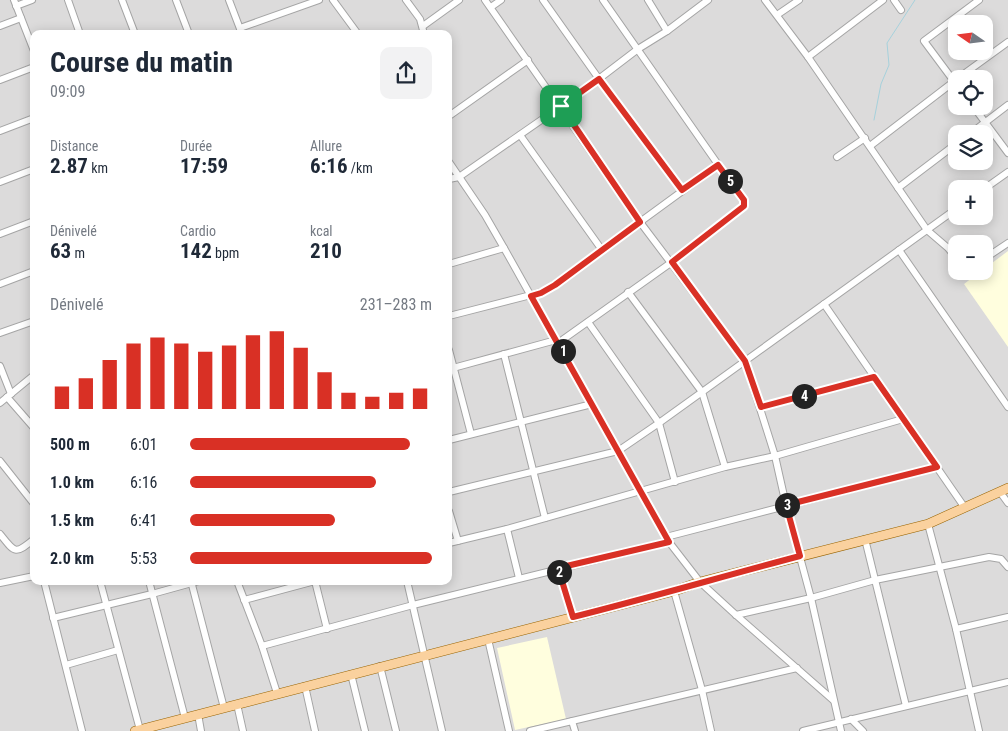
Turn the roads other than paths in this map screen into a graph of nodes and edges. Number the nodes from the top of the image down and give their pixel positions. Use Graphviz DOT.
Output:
graph roads {
  1 [pos="32,0"];
  2 [pos="68,0"];
  3 [pos="122,0"];
  4 [pos="176,0"];
  5 [pos="230,0"];
  6 [pos="319,0"];
  7 [pos="333,0"];
  8 [pos="406,0"];
  9 [pos="459,0"];
  10 [pos="485,0"];
  11 [pos="501,0"];
  12 [pos="544,0"];
  13 [pos="603,0"];
  14 [pos="648,0"];
  15 [pos="708,0"];
  16 [pos="766,0"];
  17 [pos="799,0"];
  18 [pos="883,0"];
  19 [pos="894,0"];
  20 [pos="979,0"];
  21 [pos="15,3"];
  22 [pos="490,7"];
  23 [pos="901,10"];
  24 [pos="777,15"];
  25 [pos="21,18"];
  26 [pos="0,26"];
  27 [pos="422,26"];
  28 [pos="79,30"];
  29 [pos="133,30"];
  30 [pos="187,30"];
  31 [pos="241,30"];
  32 [pos="244,30"];
  33 [pos="355,30"];
  34 [pos="423,30"];
  35 [pos="667,30"];
  36 [pos="30,41"];
  37 [pos="1008,42"];
  38 [pos="638,48"];
  39 [pos="808,57"];
  40 [pos="528,60"];
  41 [pos="30,69"];
  42 [pos="971,70"];
  43 [pos="948,71"];
  44 [pos="599,79"];
  45 [pos="0,80"];
  46 [pos="948,87"];
  47 [pos="1008,105"];
  48 [pos="561,106"];
  49 [pos="452,114"];
  50 [pos="980,115"];
  51 [pos="30,119"];
  52 [pos="985,122"];
  53 [pos="981,125"];
  54 [pos="0,130"];
  55 [pos="520,134"];
  56 [pos="865,138"];
  57 [pos="870,146"];
  58 [pos="948,150"];
  59 [pos="1008,153"];
  60 [pos="837,157"];
  61 [pos="718,165"];
  62 [pos="452,166"];
  63 [pos="30,171"];
  64 [pos="1008,172"];
  65 [pos="459,177"];
  66 [pos="452,179"];
  67 [pos="0,182"];
  68 [pos="993,183"];
  69 [pos="898,188"];
  70 [pos="682,190"];
  71 [pos="948,215"];
  72 [pos="640,222"];
  73 [pos="30,223"];
  74 [pos="927,230"];
  75 [pos="0,234"];
  76 [pos="1008,243"];
  77 [pos="504,248"];
  78 [pos="948,248"];
  79 [pos="602,250"];
  80 [pos="899,250"];
  81 [pos="993,254"];
  82 [pos="672,262"];
  83 [pos="452,263"];
  84 [pos="30,273"];
  85 [pos="0,284"];
  86 [pos="628,292"];
  87 [pos="531,296"];
  88 [pos="824,304"];
  89 [pos="452,315"];
  90 [pos="30,322"];
  91 [pos="588,322"];
  92 [pos="0,333"];
  93 [pos="557,341"];
  94 [pos="504,354"];
  95 [pos="745,361"];
  96 [pos="452,364"];
  97 [pos="0,366"];
  98 [pos="453,368"];
  99 [pos="874,377"];
  100 [pos="30,378"];
  101 [pos="702,392"];
  102 [pos="9,395"];
  103 [pos="0,403"];
  104 [pos="592,404"];
  105 [pos="761,407"];
  106 [pos="1008,408"];
  107 [pos="903,419"];
  108 [pos="521,422"];
  109 [pos="30,423"];
  110 [pos="659,423"];
  111 [pos="471,434"];
  112 [pos="452,439"];
  113 [pos="618,450"];
  114 [pos="775,456"];
  115 [pos="0,461"];
  116 [pos="725,467"];
  117 [pos="937,467"];
  118 [pos="533,472"];
  119 [pos="675,482"];
  120 [pos="1004,490"];
  121 [pos="452,491"];
  122 [pos="642,492"];
  123 [pos="30,499"];
  124 [pos="1008,503"];
  125 [pos="786,505"];
  126 [pos="965,508"];
  127 [pos="545,518"];
  128 [pos="452,521"];
  129 [pos="928,524"];
  130 [pos="507,529"];
  131 [pos="0,534"];
  132 [pos="668,539"];
  133 [pos="865,539"];
  134 [pos="458,541"];
  135 [pos="30,542"];
  136 [pos="452,543"];
  137 [pos="800,556"];
  138 [pos="940,566"];
  139 [pos="1008,567"];
  140 [pos="558,568"];
  141 [pos="30,577"];
  142 [pos="519,578"];
  143 [pos="875,580"];
  144 [pos="700,582"];
  145 [pos="0,583"];
  146 [pos="45,585"];
  147 [pos="101,585"];
  148 [pos="150,585"];
  149 [pos="181,585"];
  150 [pos="192,585"];
  151 [pos="238,585"];
  152 [pos="300,585"];
  153 [pos="316,585"];
  154 [pos="408,585"];
  155 [pos="674,591"];
  156 [pos="152,594"];
  157 [pos="811,598"];
  158 [pos="244,600"];
  159 [pos="107,605"];
  160 [pos="413,605"];
  161 [pos="736,615"];
  162 [pos="573,617"];
  163 [pos="1008,617"];
  164 [pos="54,618"];
  165 [pos="327,629"];
  166 [pos="956,629"];
  167 [pos="488,639"];
  168 [pos="262,646"];
  169 [pos="118,650"];
  170 [pos="425,655"];
  171 [pos="66,665"];
  172 [pos="380,666"];
  173 [pos="797,668"];
  174 [pos="351,674"];
  175 [pos="1008,682"];
  176 [pos="305,686"];
  177 [pos="702,690"];
  178 [pos="969,691"];
  179 [pos="277,693"];
  180 [pos="834,700"];
  181 [pos="237,704"];
  182 [pos="906,706"];
  183 [pos="224,708"];
  184 [pos="198,714"];
  185 [pos="185,718"];
  186 [pos="851,719"];
  187 [pos="572,721"];
  188 [pos="839,722"];
  189 [pos="155,728"];
  190 [pos="137,730"];
  191 [pos="82,731"];
  192 [pos="202,731"];
  193 [pos="243,731"];
  194 [pos="315,731"];
  195 [pos="365,731"];
  196 [pos="396,731"];
  197 [pos="442,731"];
  198 [pos="510,731"];
  199 [pos="530,731"];
  200 [pos="575,731"];
  201 [pos="711,731"];
  202 [pos="802,731"];
  203 [pos="841,731"];
  204 [pos="863,731"];
  205 [pos="978,731"];
  1 -- 21 [label="street"];
  2 -- 28 [label="street"];
  3 -- 29 [label="street"];
  4 -- 30 [label="street"];
  5 -- 31 [label="street"];
  6 -- 32 [label="street"];
  7 -- 33 [label="street"];
  8 -- 27 [label="street"];
  9 -- 27 [label="street"];
  10 -- 22 [label="street"];
  11 -- 22 [label="street"];
  12 -- 44 [label="street"];
  13 -- 38 [label="street"];
  14 -- 35 [label="street"];
  15 -- 35 [label="street"];
  16 -- 24 [label="street"];
  17 -- 24 [label="street"];
  18 -- 39 [label="street"];
  19 -- 23 [label="street"];
  20 -- 43 [label="street"];
  21 -- 25 [label="street"];
  22 -- 40 [label="street"];
  24 -- 39 [label="street"];
  25 -- 26 [label="street"];
  25 -- 36 [label="street"];
  27 -- 34 [label="street"];
  35 -- 38 [label="street"];
  37 -- 42 [label="street"];
  38 -- 44 [label="street"];
  38 -- 61 [label="street"];
  39 -- 56 [label="street"];
  40 -- 48 [label="street"];
  40 -- 49 [label="street"];
  41 -- 45 [label="street"];
  44 -- 48 [label="street"];
  44 -- 70 [label="street"];
  46 -- 57 [label="street"];
  47 -- 52 [label="street"];
  48 -- 55 [label="street"];
  48 -- 72 [label="street"];
  50 -- 52 [label="street"];
  51 -- 54 [label="street"];
  52 -- 53 [label="street"];
  52 -- 59 [label="street"];
  55 -- 65 [label="street"];
  55 -- 79 [label="street"];
  56 -- 57 [label="street"];
  56 -- 60 [label="street"];
  57 -- 69 [label="street"];
  58 -- 69 [label="street"];
  61 -- 70 [label="street"];
  61 -- 82 [label="street"];
  62 -- 65 [label="street"];
  63 -- 67 [label="street"];
  64 -- 68 [label="street"];
  65 -- 66 [label="street"];
  65 -- 77 [label="street"];
  69 -- 74 [label="street"];
  70 -- 72 [label="street"];
  71 -- 74 [label="street"];
  72 -- 79 [label="street"];
  72 -- 82 [label="street"];
  73 -- 75 [label="street"];
  74 -- 78 [label="street"];
  74 -- 80 [label="street"];
  76 -- 81 [label="street"];
  77 -- 83 [label="street"];
  77 -- 87 [label="street"];
  79 -- 87 [label="street"];
  80 -- 88 [label="street"];
  80 -- 106 [label="street"];
  82 -- 86 [label="street"];
  82 -- 95 [label="street"];
  84 -- 85 [label="street"];
  86 -- 91 [label="street"];
  86 -- 101 [label="street"];
  87 -- 89 [label="street"];
  87 -- 93 [label="street"];
  88 -- 95 [label="street"];
  88 -- 99 [label="street"];
  90 -- 92 [label="street"];
  91 -- 93 [label="street"];
  91 -- 110 [label="street"];
  93 -- 94 [label="street"];
  93 -- 104 [label="street"];
  94 -- 98 [label="street"];
  94 -- 108 [label="street"];
  95 -- 101 [label="street"];
  95 -- 105 [label="street"];
  96 -- 98 [label="street"];
  97 -- 102 [label="street"];
  98 -- 111 [label="street"];
  99 -- 105 [label="street"];
  99 -- 107 [label="street"];
  100 -- 102 [label="street"];
  101 -- 110 [label="street"];
  101 -- 116 [label="street"];
  102 -- 103 [label="street"];
  102 -- 109 [label="street"];
  104 -- 108 [label="street"];
  104 -- 113 [label="street"];
  105 -- 114 [label="street"];
  107 -- 114 [label="street"];
  107 -- 117 [label="street"];
  108 -- 111 [label="street"];
  108 -- 118 [label="street"];
  110 -- 113 [label="street"];
  110 -- 119 [label="street"];
  111 -- 112 [label="street"];
  113 -- 118 [label="street"];
  113 -- 122 [label="street"];
  114 -- 116 [label="street"];
  114 -- 125 [label="street"];
  115 -- 123 [label="street"];
  116 -- 119 [label="street"];
  117 -- 125 [label="street"];
  117 -- 126 [label="street"];
  118 -- 121 [label="street"];
  118 -- 127 [label="street"];
  119 -- 122 [label="street"];
  120 -- 124 [label="street"];
  120 -- 126 [label="main road"];
  122 -- 127 [label="street"];
  122 -- 132 [label="street"];
  125 -- 132 [label="street"];
  125 -- 137 [label="street"];
  126 -- 129 [label="main road"];
  127 -- 130 [label="street"];
  128 -- 134 [label="street"];
  129 -- 133 [label="main road"];
  129 -- 138 [label="street"];
  130 -- 134 [label="street"];
  130 -- 142 [label="street"];
  131 -- 135 [label="street"];
  132 -- 140 [label="street"];
  132 -- 144 [label="street"];
  133 -- 137 [label="main road"];
  133 -- 143 [label="street"];
  134 -- 136 [label="street"];
  137 -- 144 [label="main road"];
  137 -- 157 [label="street"];
  138 -- 139 [label="street"];
  138 -- 143 [label="street"];
  138 -- 166 [label="street"];
  140 -- 142 [label="street"];
  140 -- 162 [label="street"];
  141 -- 145 [label="street"];
  142 -- 160 [label="street"];
  143 -- 157 [label="street"];
  143 -- 182 [label="street"];
  144 -- 155 [label="main road"];
  144 -- 161 [label="street"];
  146 -- 164 [label="street"];
  147 -- 159 [label="street"];
  148 -- 156 [label="street"];
  149 -- 156 [label="street"];
  150 -- 183 [label="street"];
  151 -- 158 [label="street"];
  152 -- 158 [label="street"];
  153 -- 165 [label="street"];
  154 -- 160 [label="street"];
  155 -- 162 [label="main road"];
  155 -- 177 [label="street"];
  156 -- 159 [label="street"];
  156 -- 185 [label="street"];
  157 -- 161 [label="street"];
  157 -- 180 [label="street"];
  158 -- 168 [label="street"];
  159 -- 164 [label="street"];
  159 -- 169 [label="street"];
  160 -- 165 [label="street"];
  160 -- 170 [label="street"];
  161 -- 173 [label="street"];
  162 -- 167 [label="main road"];
  163 -- 166 [label="street"];
  164 -- 171 [label="street"];
  165 -- 168 [label="street"];
  166 -- 178 [label="street"];
  167 -- 170 [label="main road"];
  167 -- 198 [label="street"];
  168 -- 179 [label="street"];
  169 -- 171 [label="street"];
  169 -- 190 [label="street"];
  170 -- 172 [label="main road"];
  170 -- 197 [label="street"];
  171 -- 191 [label="street"];
  172 -- 174 [label="main road"];
  172 -- 196 [label="street"];
  173 -- 177 [label="street"];
  173 -- 180 [label="street"];
  174 -- 176 [label="main road"];
  174 -- 195 [label="street"];
  175 -- 178 [label="street"];
  176 -- 179 [label="main road"];
  176 -- 194 [label="street"];
  177 -- 187 [label="street"];
  177 -- 201 [label="street"];
  178 -- 182 [label="street"];
  178 -- 205 [label="street"];
  179 -- 181 [label="main road"];
  180 -- 188 [label="street"];
  181 -- 183 [label="main road"];
  181 -- 193 [label="street"];
  182 -- 186 [label="street"];
  183 -- 184 [label="main road"];
  184 -- 185 [label="main road"];
  184 -- 192 [label="street"];
  185 -- 189 [label="main road"];
  186 -- 188 [label="street"];
  186 -- 204 [label="street"];
  187 -- 199 [label="street"];
  187 -- 200 [label="street"];
  188 -- 202 [label="street"];
  188 -- 203 [label="street"];
  189 -- 190 [label="main road"];
}
